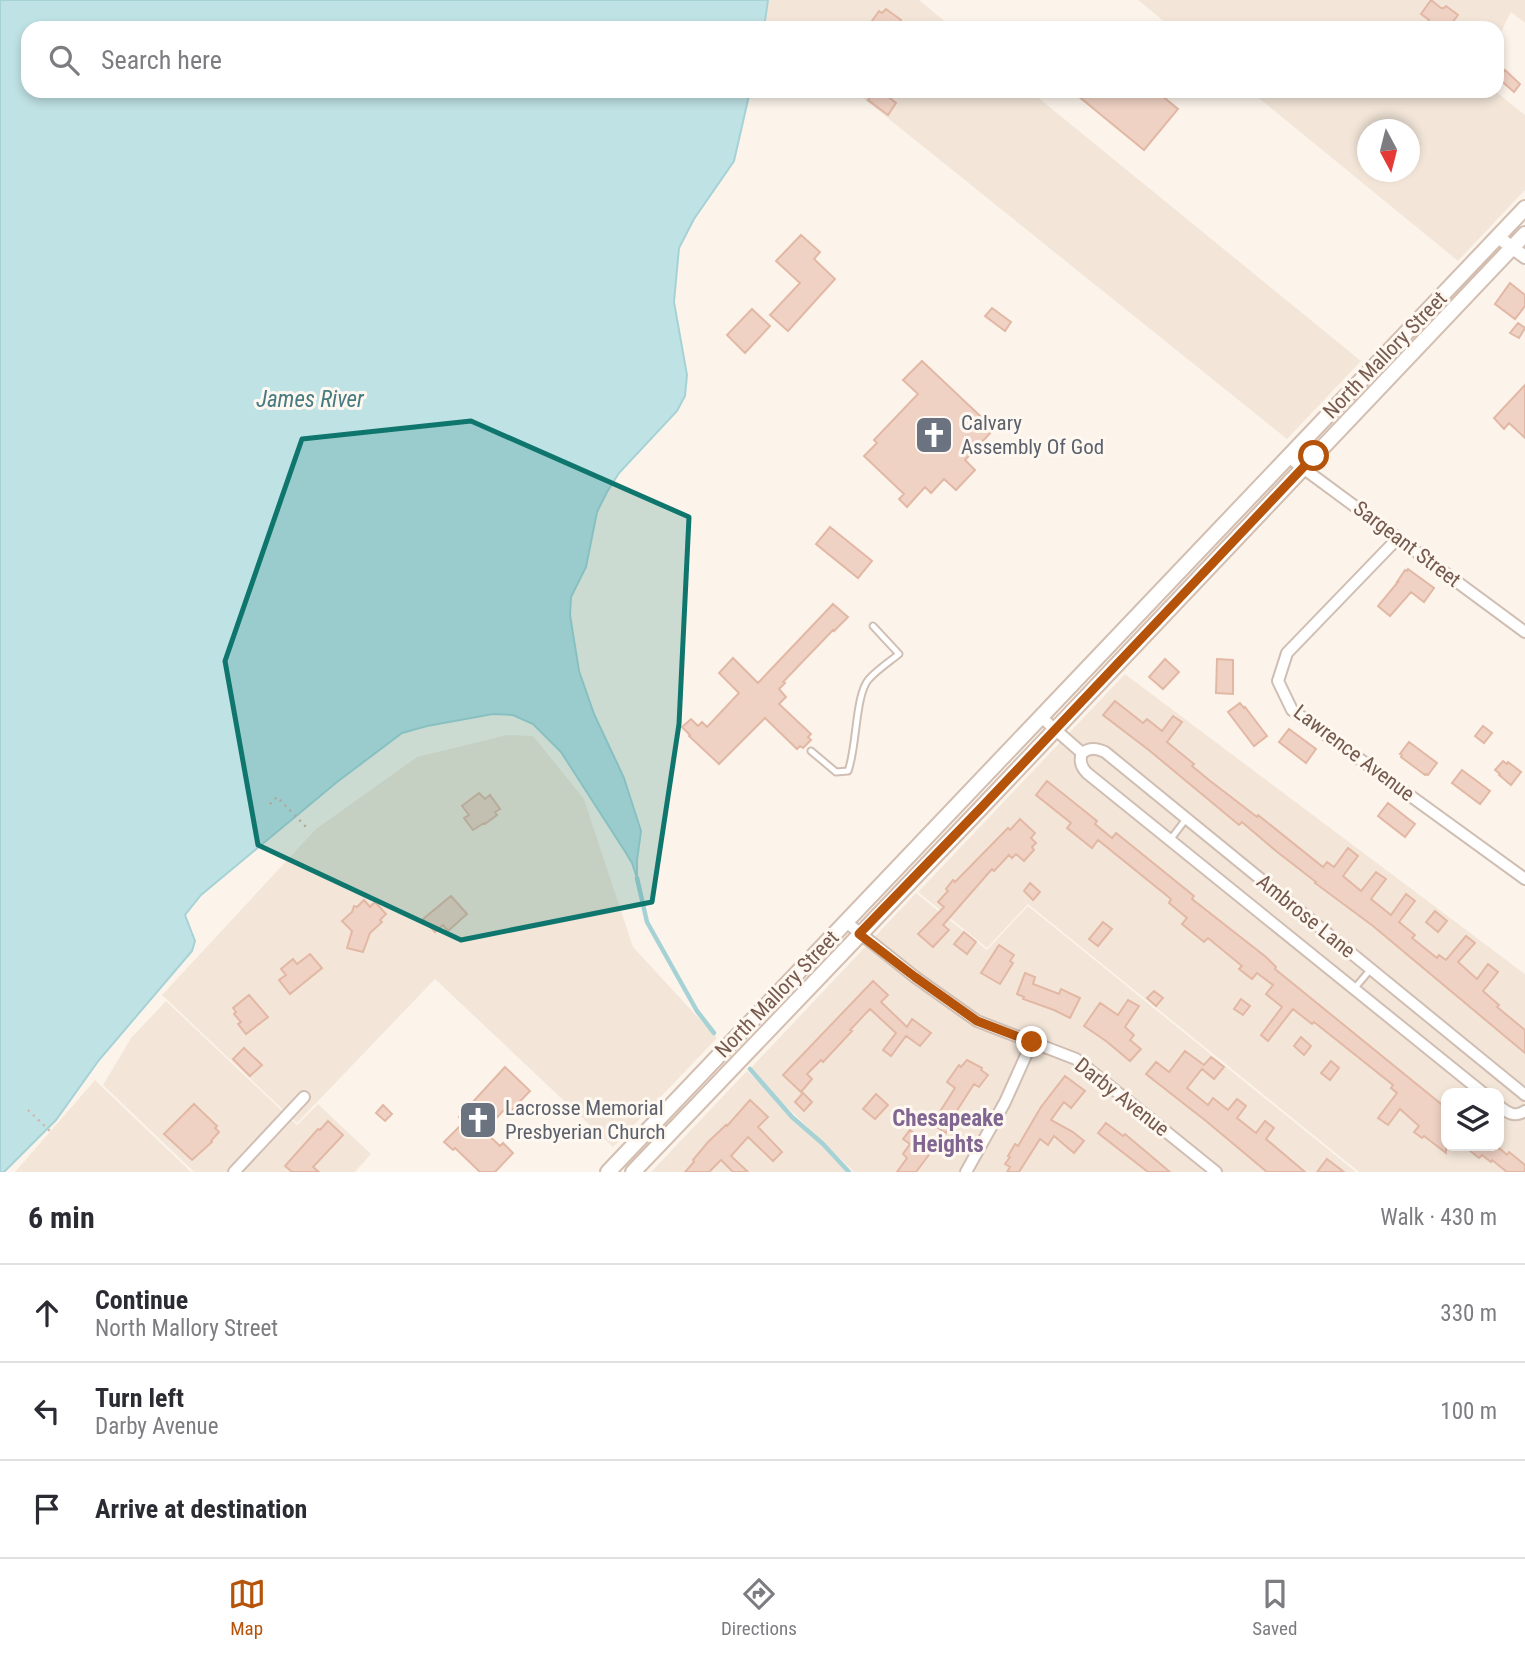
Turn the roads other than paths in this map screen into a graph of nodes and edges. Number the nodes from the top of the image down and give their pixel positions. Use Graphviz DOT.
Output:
graph roads {
  1 [pos="1525,208"];
  2 [pos="1525,234"];
  3 [pos="1498,237"];
  4 [pos="1512,247"];
  5 [pos="1525,257"];
  6 [pos="1288,457"];
  7 [pos="1303,467"];
  8 [pos="1398,538"];
  9 [pos="873,626"];
  10 [pos="1525,632"];
  11 [pos="1041,717"];
  12 [pos="1055,729"];
  13 [pos="811,751"];
  14 [pos="1082,752"];
  15 [pos="1186,819"];
  16 [pos="1170,840"];
  17 [pos="1525,879"];
  18 [pos="846,922"];
  19 [pos="859,934"];
  20 [pos="1371,969"];
  21 [pos="1354,989"];
  22 [pos="1032,1042"];
  23 [pos="1477,1088"];
  24 [pos="1525,1095"];
  25 [pos="304,1097"];
  26 [pos="1504,1109"];
  27 [pos="1525,1111"];
  28 [pos="234,1172"];
  29 [pos="608,1172"];
  30 [pos="633,1172"];
  31 [pos="966,1172"];
  32 [pos="1216,1172"];
  1 -- 3 [label="main road, North Mallory Street"];
  2 -- 4 [label="main road, North Mallory Street"];
  3 -- 4 [label="street"];
  3 -- 6 [label="main road, North Mallory Street"];
  4 -- 5 [label="street"];
  4 -- 7 [label="main road, North Mallory Street"];
  6 -- 7 [label="street, Sargeant Street"];
  6 -- 11 [label="main road, North Mallory Street"];
  7 -- 8 [label="street, Sargeant Street"];
  7 -- 12 [label="main road, North Mallory Street"];
  8 -- 10 [label="street, Sargeant Street"];
  8 -- 17 [label="street, Lawrence Avenue"];
  9 -- 13 [label="lane"];
  11 -- 12 [label="street, Ambrose Lane"];
  11 -- 18 [label="main road, North Mallory Street"];
  12 -- 14 [label="street, Ambrose Lane"];
  12 -- 19 [label="main road, North Mallory Street"];
  14 -- 15 [label="street, Ambrose Lane"];
  14 -- 16 [label="street, Ambrose Lane"];
  15 -- 16 [label="lane"];
  15 -- 20 [label="street, Ambrose Lane"];
  16 -- 21 [label="street, Ambrose Lane"];
  18 -- 19 [label="street, Darby Avenue"];
  18 -- 29 [label="main road, North Mallory Street"];
  19 -- 22 [label="street, Darby Avenue"];
  19 -- 30 [label="main road, North Mallory Street"];
  20 -- 21 [label="lane"];
  20 -- 24 [label="street, Ambrose Lane"];
  21 -- 23 [label="street, Ambrose Lane"];
  22 -- 31 [label="street"];
  22 -- 32 [label="street, Darby Avenue"];
  25 -- 28 [label="street"];
  26 -- 27 [label="street"];
}
